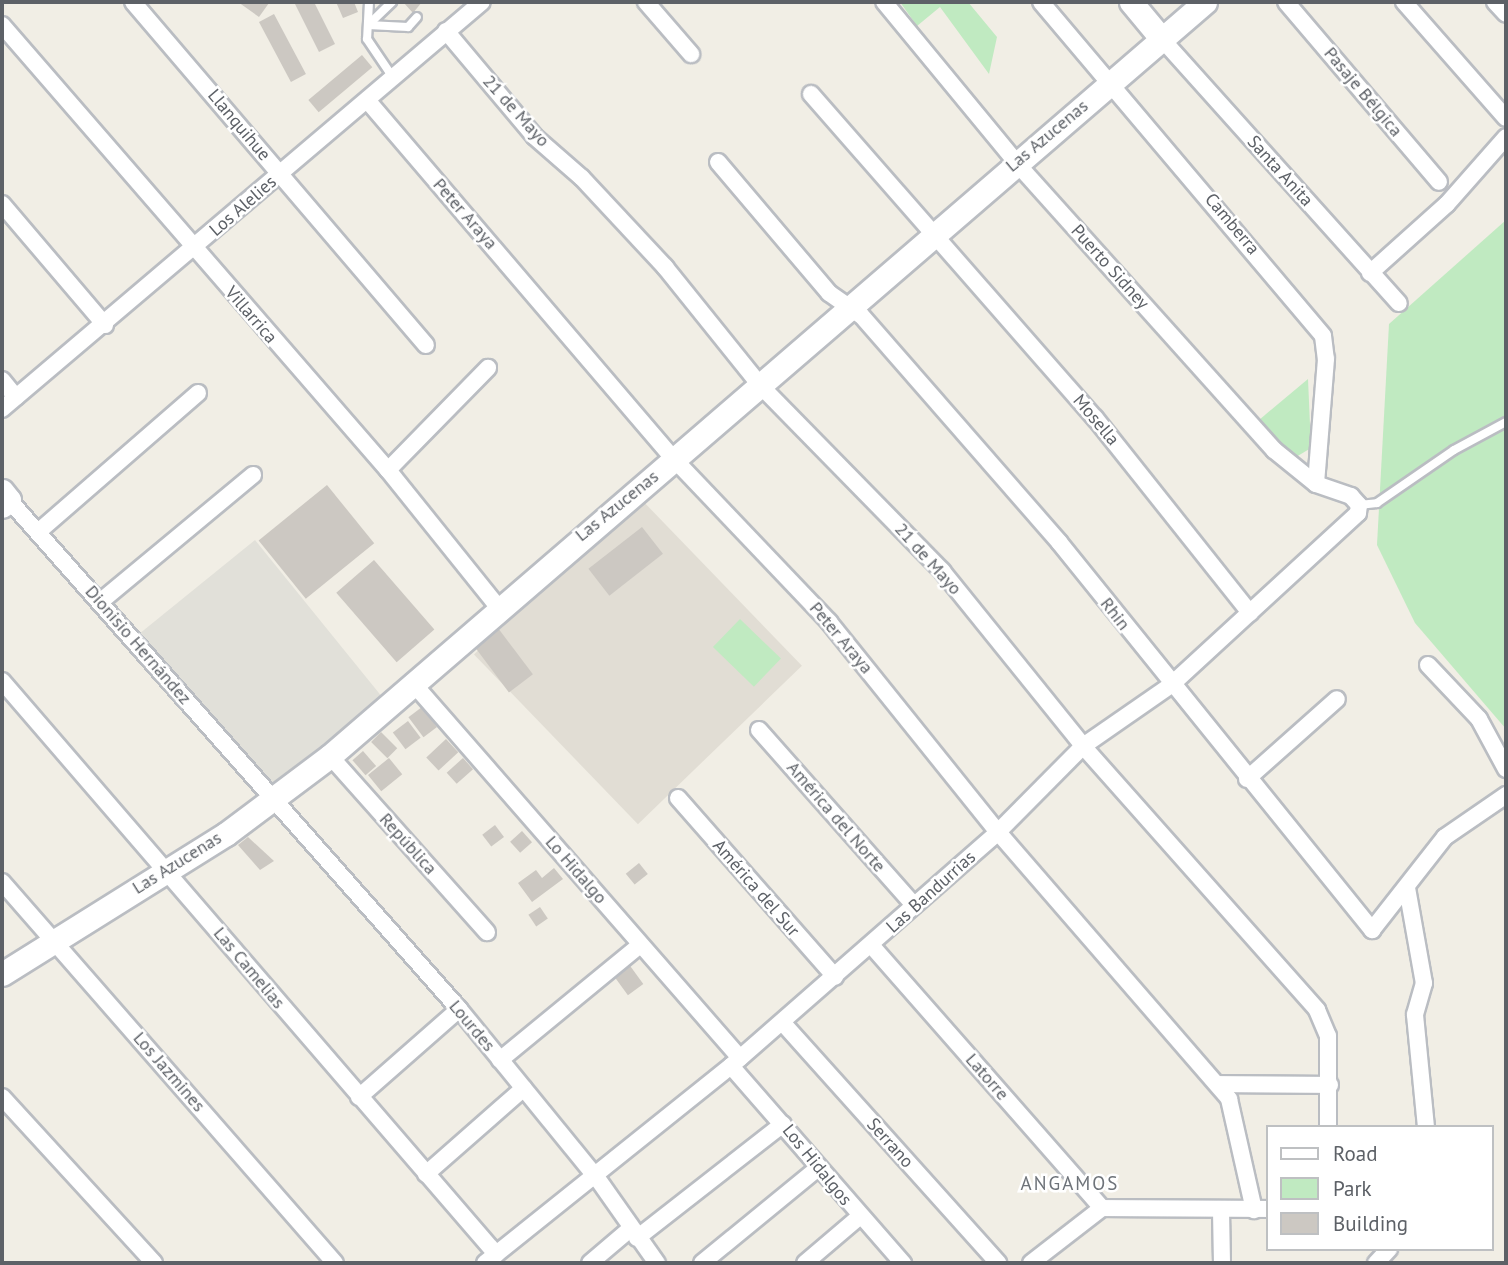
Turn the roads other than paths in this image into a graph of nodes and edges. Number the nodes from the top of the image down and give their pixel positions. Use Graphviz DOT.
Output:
graph roads {
  1 [pos="133,2"];
  2 [pos="369,2"];
  3 [pos="392,2"];
  4 [pos="482,2"];
  5 [pos="646,2"];
  6 [pos="884,2"];
  7 [pos="1041,2"];
  8 [pos="1131,2"];
  9 [pos="1205,2"];
  10 [pos="1286,2"];
  11 [pos="1404,2"];
  12 [pos="1495,2"];
  13 [pos="1506,15"];
  14 [pos="416,17"];
  15 [pos="2,25"];
  16 [pos="368,25"];
  17 [pos="446,31"];
  18 [pos="1161,38"];
  19 [pos="691,54"];
  20 [pos="392,76"];
  21 [pos="1112,82"];
  22 [pos="811,94"];
  23 [pos="367,100"];
  24 [pos="1506,118"];
  25 [pos="1506,137"];
  26 [pos="718,162"];
  27 [pos="1016,162"];
  28 [pos="280,174"];
  29 [pos="1439,182"];
  30 [pos="2,204"];
  31 [pos="933,235"];
  32 [pos="193,249"];
  33 [pos="1370,273"];
  34 [pos="1399,303"];
  35 [pos="850,306"];
  36 [pos="105,325"];
  37 [pos="426,345"];
  38 [pos="488,368"];
  39 [pos="2,380"];
  40 [pos="759,384"];
  41 [pos="198,393"];
  42 [pos="16,397"];
  43 [pos="2,409"];
  44 [pos="1506,422"];
  45 [pos="674,459"];
  46 [pos="388,470"];
  47 [pos="253,475"];
  48 [pos="1316,484"];
  49 [pos="4,499"];
  50 [pos="1359,505"];
  51 [pos="38,532"];
  52 [pos="100,602"];
  53 [pos="498,607"];
  54 [pos="1250,612"];
  55 [pos="1427,665"];
  56 [pos="2,681"];
  57 [pos="412,682"];
  58 [pos="1171,685"];
  59 [pos="1337,699"];
  60 [pos="759,730"];
  61 [pos="1083,746"];
  62 [pos="330,755"];
  63 [pos="1506,769"];
  64 [pos="1247,779"];
  65 [pos="1506,795"];
  66 [pos="678,798"];
  67 [pos="274,800"];
  68 [pos="998,832"];
  69 [pos="165,871"];
  70 [pos="2,882"];
  71 [pos="1407,888"];
  72 [pos="914,905"];
  73 [pos="487,932"];
  74 [pos="52,940"];
  75 [pos="640,945"];
  76 [pos="871,945"];
  77 [pos="2,974"];
  78 [pos="835,977"];
  79 [pos="459,1009"];
  80 [pos="782,1022"];
  81 [pos="500,1060"];
  82 [pos="736,1062"];
  83 [pos="1217,1084"];
  84 [pos="1330,1085"];
  85 [pos="524,1088"];
  86 [pos="2,1097"];
  87 [pos="359,1097"];
  88 [pos="783,1124"];
  89 [pos="1328,1125"];
  90 [pos="1426,1125"];
  91 [pos="817,1170"];
  92 [pos="426,1174"];
  93 [pos="597,1178"];
  94 [pos="1102,1208"];
  95 [pos="1261,1210"];
  96 [pos="1221,1211"];
  97 [pos="859,1217"];
  98 [pos="633,1234"];
  99 [pos="491,1258"];
  100 [pos="154,1263"];
  101 [pos="335,1263"];
  102 [pos="590,1263"];
  103 [pos="657,1263"];
  104 [pos="702,1263"];
  105 [pos="805,1263"];
  106 [pos="903,1263"];
  107 [pos="998,1263"];
  108 [pos="1031,1263"];
  109 [pos="1222,1263"];
  1 -- 28 [label="street, Llanquihue"];
  2 -- 16 [label="lane"];
  3 -- 16 [label="lane"];
  4 -- 17 [label="street, Los Alelies"];
  5 -- 19 [label="street"];
  6 -- 27 [label="street, Puerto Sidney"];
  7 -- 21 [label="street, Camberra"];
  8 -- 18 [label="street"];
  9 -- 18 [label="street, Las Azucenas"];
  10 -- 29 [label="street, Pasaje Bélgica"];
  11 -- 24 [label="street"];
  12 -- 13 [label="street"];
  14 -- 16 [label="lane"];
  15 -- 32 [label="street, Villarrica"];
  16 -- 20 [label="lane"];
  17 -- 20 [label="street, Los Alelies"];
  17 -- 40 [label="street, 21 de Mayo"];
  18 -- 21 [label="street, Las Azucenas"];
  18 -- 33 [label="street, Santa Anita"];
  20 -- 23 [label="street, Los Alelies"];
  21 -- 27 [label="street, Las Azucenas"];
  21 -- 48 [label="street, Camberra"];
  22 -- 31 [label="street, Mosella"];
  23 -- 28 [label="street, Los Alelies"];
  23 -- 45 [label="street, Peter Araya"];
  25 -- 33 [label="street"];
  26 -- 35 [label="street, Rhin"];
  27 -- 31 [label="street, Las Azucenas"];
  27 -- 48 [label="street, Puerto Sidney"];
  28 -- 32 [label="street, Los Alelies"];
  28 -- 37 [label="street, Llanquihue"];
  30 -- 36 [label="street"];
  31 -- 35 [label="street, Las Azucenas"];
  31 -- 54 [label="street, Mosella"];
  32 -- 36 [label="street, Los Alelies"];
  32 -- 46 [label="street, Villarrica"];
  33 -- 34 [label="street, Santa Anita"];
  35 -- 40 [label="street, Las Azucenas"];
  35 -- 58 [label="street, Rhin"];
  36 -- 42 [label="street, Los Alelies"];
  38 -- 46 [label="street"];
  39 -- 42 [label="street"];
  40 -- 45 [label="street, Las Azucenas"];
  40 -- 61 [label="street, 21 de Mayo"];
  41 -- 51 [label="street"];
  42 -- 43 [label="street, Los Alelies"];
  44 -- 50 [label="lane"];
  45 -- 53 [label="street, Las Azucenas"];
  45 -- 68 [label="street, Peter Araya"];
  46 -- 53 [label="street, Villarrica"];
  47 -- 52 [label="street"];
  48 -- 50 [label="street, Puerto Sidney"];
  49 -- 51 [label="street, Dionisio Hernández"];
  50 -- 54 [label="street, Las Bandurrias"];
  51 -- 52 [label="street, Dionisio Hernández"];
  52 -- 67 [label="street, Dionisio Hernández"];
  53 -- 57 [label="street, Las Azucenas"];
  54 -- 58 [label="street, Las Bandurrias"];
  55 -- 63 [label="street"];
  56 -- 69 [label="street, Las Camelias"];
  57 -- 62 [label="street, Las Azucenas"];
  57 -- 75 [label="street, Lo Hidalgo"];
  58 -- 61 [label="street, Las Bandurrias"];
  58 -- 64 [label="street, Rhin"];
  59 -- 64 [label="street"];
  60 -- 72 [label="street, América del Norte"];
  61 -- 68 [label="street, Las Bandurrias"];
  61 -- 84 [label="street, 21 de Mayo"];
  62 -- 67 [label="street, Las Azucenas"];
  62 -- 73 [label="street, República"];
  64 -- 71 [label="street, Rhin"];
  65 -- 71 [label="street"];
  66 -- 78 [label="street, América del Sur"];
  67 -- 69 [label="street, Las Azucenas"];
  67 -- 79 [label="street, Lourdes"];
  68 -- 72 [label="street, Las Bandurrias"];
  68 -- 83 [label="street, Peter Araya"];
  69 -- 74 [label="street, Las Azucenas"];
  69 -- 87 [label="street, Las Camelias"];
  70 -- 74 [label="street, Los Jazmines"];
  71 -- 90 [label="street"];
  72 -- 76 [label="street, Las Bandurrias"];
  74 -- 77 [label="street, Las Azucenas"];
  74 -- 101 [label="street, Los Jazmines"];
  75 -- 81 [label="street"];
  75 -- 82 [label="street, Lo Hidalgo"];
  76 -- 78 [label="street, Las Bandurrias"];
  76 -- 94 [label="street, Latorre"];
  78 -- 80 [label="street, Las Bandurrias"];
  79 -- 81 [label="street, Lourdes"];
  79 -- 87 [label="street"];
  80 -- 82 [label="street, Las Bandurrias"];
  80 -- 107 [label="street, Serrano"];
  81 -- 85 [label="street, Lourdes"];
  82 -- 88 [label="street, Los Hidalgos"];
  82 -- 93 [label="street, Las Bandurrias"];
  83 -- 84 [label="street"];
  83 -- 95 [label="street, Peter Araya"];
  84 -- 89 [label="street, 21 de Mayo"];
  85 -- 92 [label="street"];
  85 -- 93 [label="street, Lourdes"];
  86 -- 100 [label="street"];
  87 -- 92 [label="street, Las Camelias"];
  88 -- 91 [label="street, Los Hidalgos"];
  88 -- 98 [label="street"];
  91 -- 97 [label="street, Los Hidalgos"];
  91 -- 104 [label="street"];
  92 -- 99 [label="street, Las Camelias"];
  93 -- 98 [label="street, Lourdes"];
  93 -- 99 [label="street, Las Bandurrias"];
  94 -- 96 [label="street"];
  94 -- 108 [label="street"];
  95 -- 96 [label="street"];
  96 -- 109 [label="street"];
  97 -- 105 [label="street"];
  97 -- 106 [label="street, Los Hidalgos"];
  98 -- 102 [label="street"];
  98 -- 103 [label="street, Lourdes"];
}
